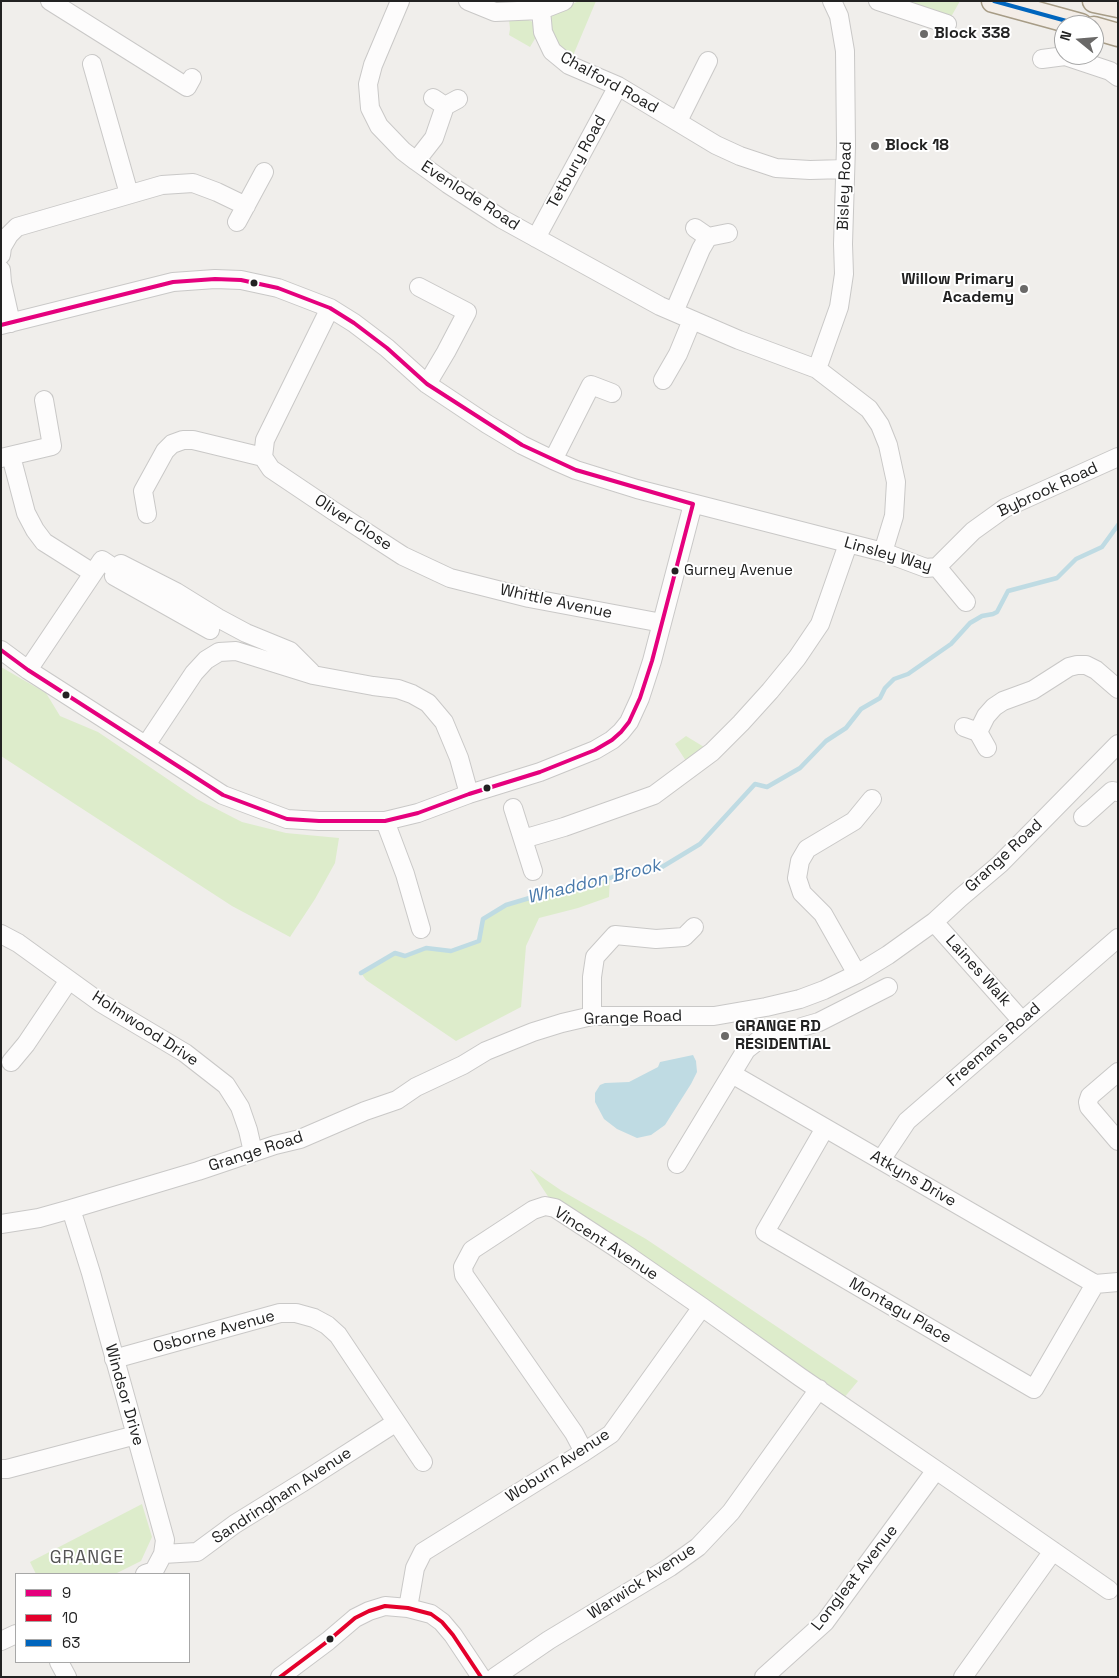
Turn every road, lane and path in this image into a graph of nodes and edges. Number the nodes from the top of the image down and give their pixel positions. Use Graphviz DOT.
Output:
graph roads {
  1 [pos="50,1"];
  2 [pos="400,1"];
  3 [pos="468,1"];
  4 [pos="564,1"];
  5 [pos="832,1"];
  6 [pos="878,1"];
  7 [pos="993,1"];
  8 [pos="1094,1"];
  9 [pos="1118,6"];
  10 [pos="541,10"];
  11 [pos="1054,18"];
  12 [pos="946,24"];
  13 [pos="1104,31"];
  14 [pos="1118,35"];
  15 [pos="1042,59"];
  16 [pos="708,61"];
  17 [pos="92,64"];
  18 [pos="1118,77"];
  19 [pos="192,78"];
  20 [pos="618,86"];
  21 [pos="445,101"];
  22 [pos="678,122"];
  23 [pos="416,161"];
  24 [pos="845,169"];
  25 [pos="264,172"];
  26 [pos="129,194"];
  27 [pos="246,206"];
  28 [pos="237,222"];
  29 [pos="5,229"];
  30 [pos="728,233"];
  31 [pos="536,238"];
  32 [pos="1,254"];
  33 [pos="1,270"];
  34 [pos="420,287"];
  35 [pos="330,308"];
  36 [pos="684,317"];
  37 [pos="6,324"];
  38 [pos="817,369"];
  39 [pos="662,376"];
  40 [pos="427,384"];
  41 [pos="612,393"];
  42 [pos="44,400"];
  43 [pos="6,457"];
  44 [pos="263,457"];
  45 [pos="1118,457"];
  46 [pos="553,460"];
  47 [pos="693,504"];
  48 [pos="147,514"];
  49 [pos="848,544"];
  50 [pos="883,552"];
  51 [pos="97,566"];
  52 [pos="937,567"];
  53 [pos="117,570"];
  54 [pos="450,578"];
  55 [pos="966,602"];
  56 [pos="662,623"];
  57 [pos="210,630"];
  58 [pos="1,650"];
  59 [pos="28,670"];
  60 [pos="313,675"];
  61 [pos="1118,689"];
  62 [pos="1118,744"];
  63 [pos="146,745"];
  64 [pos="987,748"];
  65 [pos="1118,792"];
  66 [pos="469,794"];
  67 [pos="872,799"];
  68 [pos="513,808"];
  69 [pos="1084,817"];
  70 [pos="385,821"];
  71 [pos="523,839"];
  72 [pos="533,870"];
  73 [pos="934,922"];
  74 [pos="421,929"];
  75 [pos="1,934"];
  76 [pos="689,937"];
  77 [pos="1118,938"];
  78 [pos="858,974"];
  79 [pos="70,980"];
  80 [pos="888,987"];
  81 [pos="592,1016"];
  82 [pos="1022,1021"];
  83 [pos="10,1062"];
  84 [pos="1118,1072"];
  85 [pos="732,1074"];
  86 [pos="826,1128"];
  87 [pos="1118,1141"];
  88 [pos="253,1152"];
  89 [pos="881,1160"];
  90 [pos="677,1164"];
  91 [pos="71,1209"];
  92 [pos="1,1224"];
  93 [pos="1118,1282"];
  94 [pos="1095,1284"];
  95 [pos="702,1307"];
  96 [pos="114,1359"];
  97 [pos="819,1390"];
  98 [pos="395,1423"];
  99 [pos="136,1435"];
  100 [pos="584,1452"];
  101 [pos="423,1462"];
  102 [pos="1,1469"];
  103 [pos="936,1470"];
  104 [pos="1053,1551"];
  105 [pos="163,1554"];
  106 [pos="148,1573"];
  107 [pos="1109,1590"];
  108 [pos="408,1608"];
  109 [pos="15,1635"];
  110 [pos="1,1642"];
  111 [pos="60,1663"];
  112 [pos="67,1677"];
  113 [pos="280,1677"];
  114 [pos="481,1677"];
  115 [pos="495,1677"];
  116 [pos="764,1677"];
  117 [pos="963,1677"];
  1 -- 19 [label="street"];
  2 -- 23 [label="street, Evenlode Road"];
  3 -- 10 [label="street"];
  4 -- 10 [label="street"];
  5 -- 24 [label="street, Bisley Road"];
  6 -- 12 [label="street"];
  7 -- 11 [label="main road"];
  8 -- 9 [label="main road"];
  10 -- 20 [label="street, Chalford Road"];
  13 -- 14 [label="main road"];
  15 -- 18 [label="street"];
  16 -- 22 [label="street, Chalford Road"];
  17 -- 26 [label="street"];
  20 -- 22 [label="street, Chalford Road"];
  20 -- 31 [label="street, Tetbury Road"];
  21 -- 23 [label="street"];
  22 -- 24 [label="street, Chalford Road"];
  23 -- 31 [label="street, Evenlode Road"];
  24 -- 38 [label="street, Bisley Road"];
  25 -- 27 [label="street"];
  26 -- 27 [label="street"];
  26 -- 29 [label="street"];
  27 -- 28 [label="street"];
  29 -- 32 [label="street"];
  30 -- 36 [label="street"];
  31 -- 36 [label="street, Evenlode Road"];
  33 -- 37 [label="street"];
  34 -- 40 [label="street"];
  35 -- 37 [label="street"];
  35 -- 40 [label="street"];
  35 -- 44 [label="street"];
  36 -- 38 [label="street, Evenlode Road"];
  36 -- 39 [label="street"];
  38 -- 50 [label="street, Evenlode Road"];
  40 -- 46 [label="street"];
  41 -- 46 [label="street"];
  42 -- 43 [label="street"];
  43 -- 51 [label="street"];
  44 -- 48 [label="street"];
  44 -- 54 [label="street, Oliver Close"];
  45 -- 52 [label="street, Bybrook Road"];
  46 -- 47 [label="street"];
  47 -- 49 [label="street, Linsley Way"];
  47 -- 56 [label="street"];
  49 -- 50 [label="street, Linsley Way"];
  49 -- 71 [label="street"];
  50 -- 52 [label="street, Linsley Way"];
  51 -- 53 [label="street"];
  51 -- 59 [label="street"];
  52 -- 55 [label="street, Linsley Way"];
  53 -- 57 [label="street"];
  53 -- 60 [label="street"];
  54 -- 56 [label="street, Whittle Avenue"];
  56 -- 66 [label="street"];
  58 -- 59 [label="street"];
  59 -- 63 [label="street"];
  60 -- 63 [label="street"];
  60 -- 66 [label="street"];
  61 -- 64 [label="street"];
  62 -- 73 [label="street, Grange Road"];
  63 -- 70 [label="street"];
  65 -- 69 [label="street"];
  66 -- 70 [label="street"];
  67 -- 78 [label="street"];
  68 -- 71 [label="street"];
  70 -- 74 [label="street"];
  71 -- 72 [label="street"];
  73 -- 78 [label="street, Grange Road"];
  73 -- 82 [label="street, Laines Walk"];
  75 -- 79 [label="street, Holmwood Drive"];
  76 -- 81 [label="street"];
  77 -- 82 [label="street, Freemans Road"];
  78 -- 81 [label="street, Grange Road"];
  79 -- 83 [label="street"];
  79 -- 88 [label="street, Holmwood Drive"];
  80 -- 85 [label="street"];
  81 -- 88 [label="street, Grange Road"];
  82 -- 89 [label="street, Freemans Road"];
  84 -- 87 [label="street"];
  85 -- 86 [label="street, Atkyns Drive"];
  85 -- 90 [label="street"];
  86 -- 89 [label="street, Atkyns Drive"];
  86 -- 94 [label="street, Montagu Place"];
  88 -- 91 [label="street, Grange Road"];
  89 -- 94 [label="street, Atkyns Drive"];
  91 -- 92 [label="street, Grange Road"];
  91 -- 96 [label="street, Windsor Drive"];
  93 -- 94 [label="street"];
  95 -- 97 [label="street, Vincent Avenue"];
  95 -- 100 [label="street, Woburn Avenue"];
  95 -- 100 [label="street, Vincent Avenue"];
  96 -- 98 [label="street, Osborne Avenue"];
  96 -- 99 [label="street, Windsor Drive"];
  97 -- 103 [label="street, Vincent Avenue"];
  97 -- 115 [label="street, Warwick Avenue"];
  98 -- 101 [label="street, Osborne Avenue"];
  98 -- 105 [label="street, Sandringham Avenue"];
  99 -- 102 [label="street"];
  99 -- 105 [label="street, Windsor Drive"];
  100 -- 108 [label="street, Woburn Avenue"];
  103 -- 104 [label="street, Vincent Avenue"];
  103 -- 116 [label="street, Longleat Avenue"];
  104 -- 107 [label="street, Vincent Avenue"];
  104 -- 117 [label="street"];
  105 -- 106 [label="street"];
  108 -- 113 [label="street"];
  108 -- 114 [label="street"];
  109 -- 110 [label="street"];
  111 -- 112 [label="street"];
}
